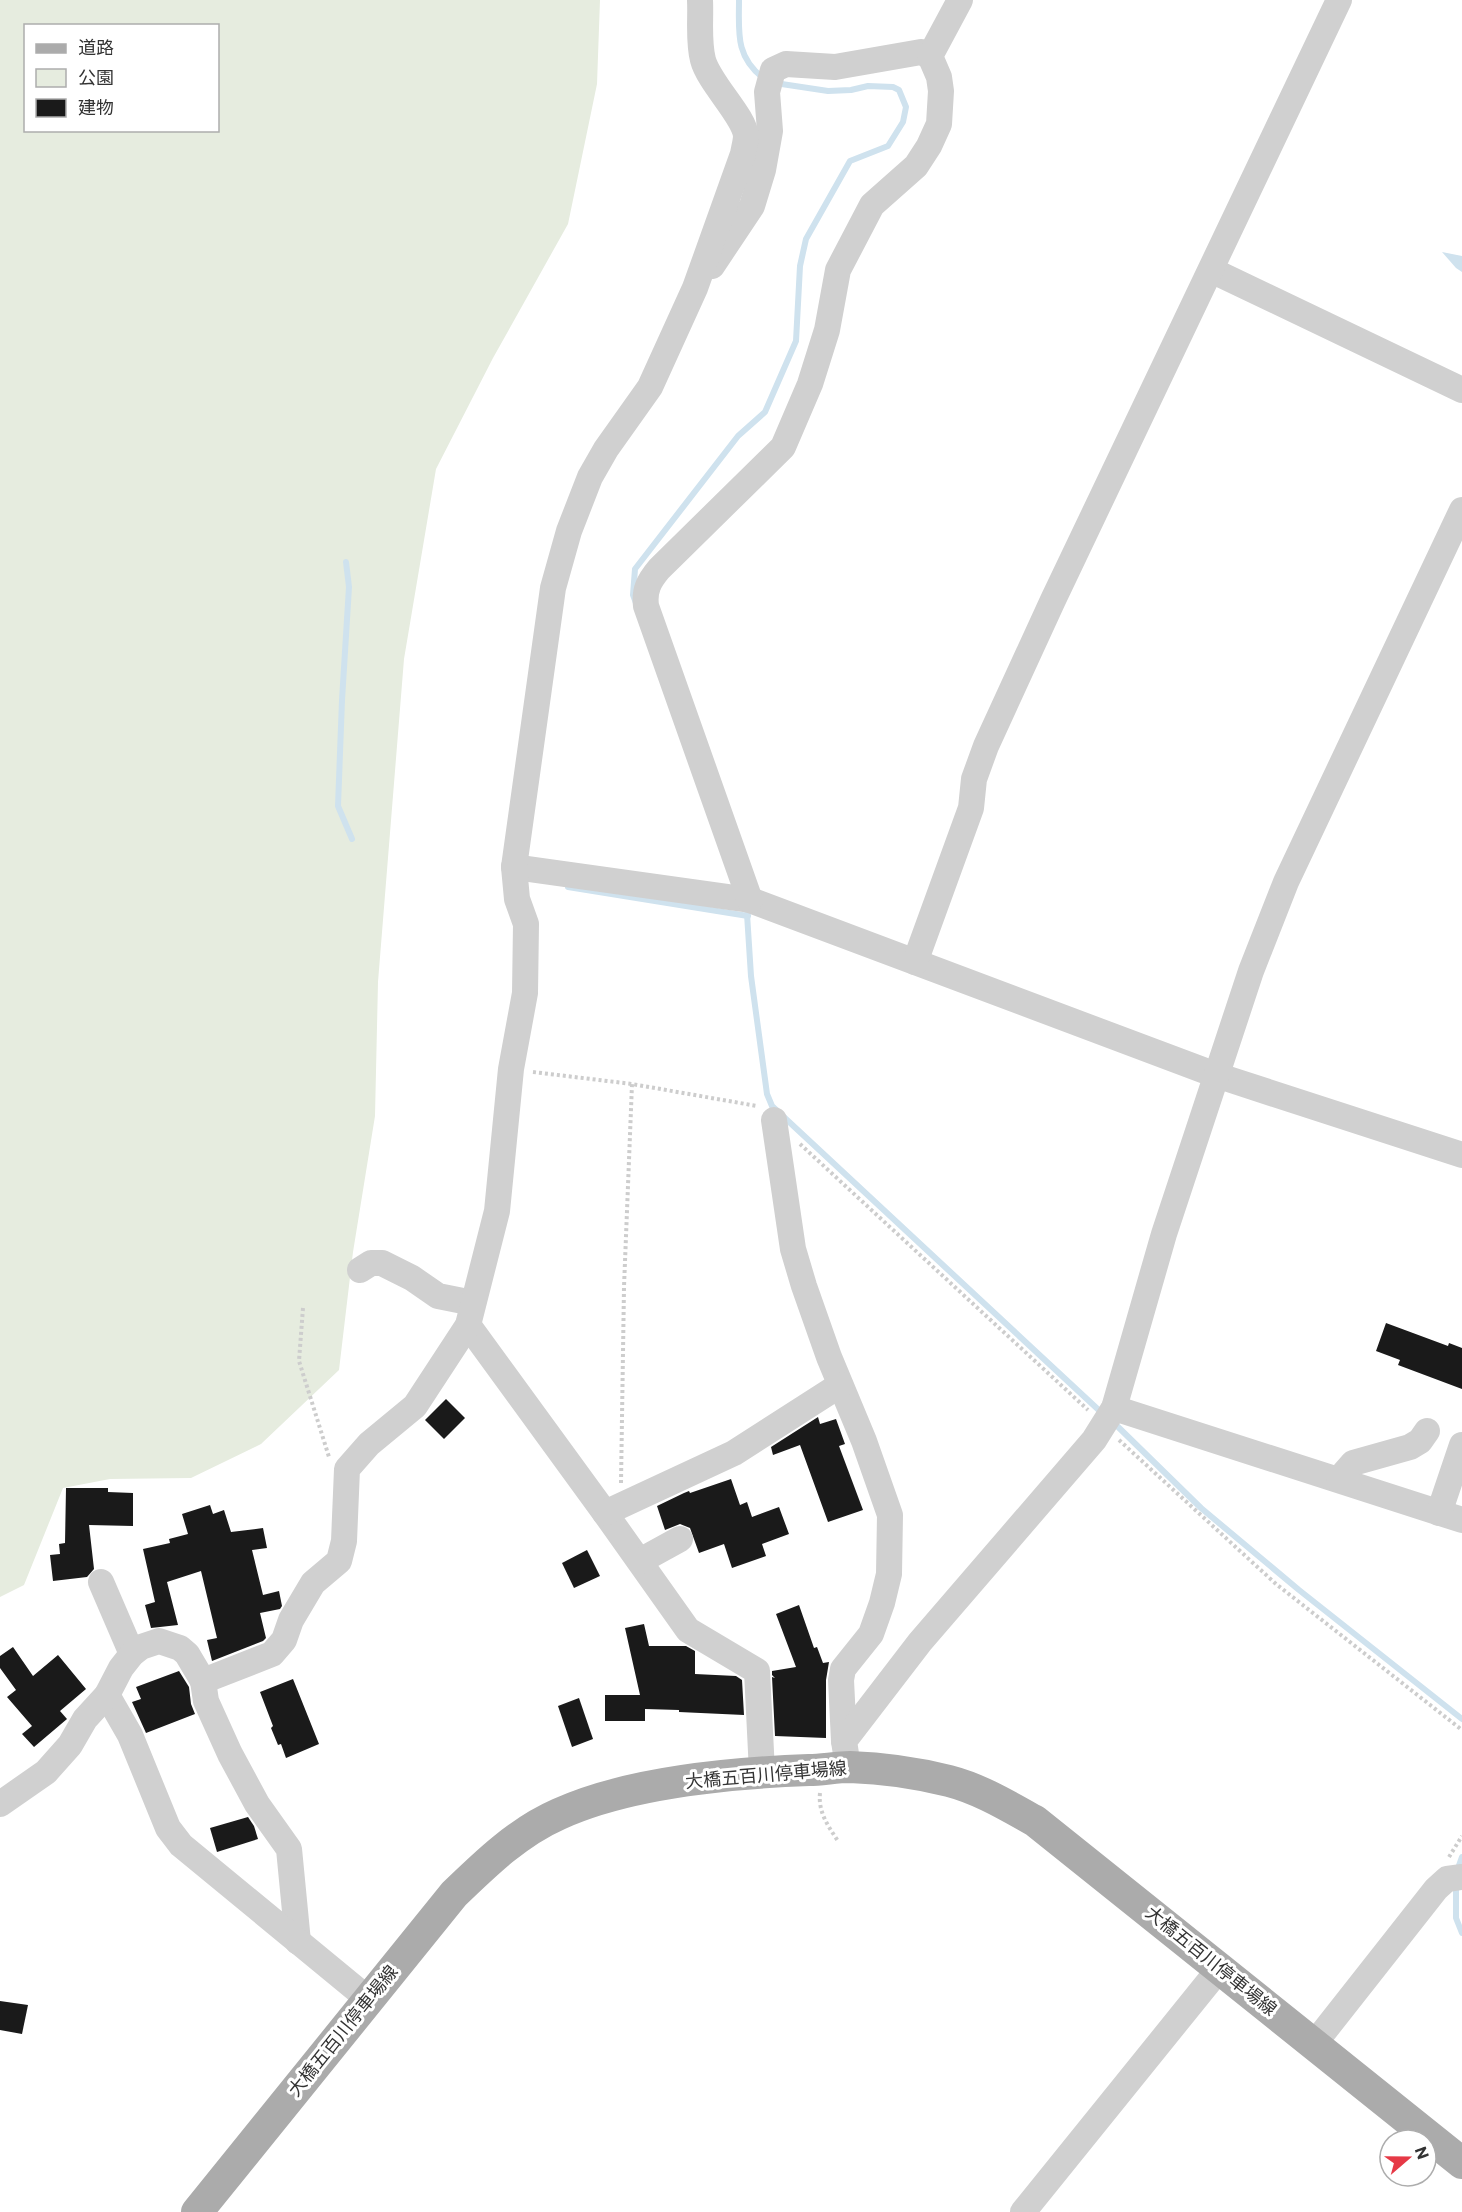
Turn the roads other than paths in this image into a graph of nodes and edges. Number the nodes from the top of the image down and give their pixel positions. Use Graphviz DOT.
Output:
graph roads {
  1 [pos="700,0"];
  2 [pos="960,0"];
  3 [pos="1339,0"];
  4 [pos="930,56"];
  5 [pos="1211,270"];
  6 [pos="695,288"];
  7 [pos="1462,390"];
  8 [pos="1462,510"];
  9 [pos="514,867"];
  10 [pos="750,900"];
  11 [pos="915,962"];
  12 [pos="1216,1075"];
  13 [pos="774,1120"];
  14 [pos="1462,1155"];
  15 [pos="360,1270"];
  16 [pos="471,1314"];
  17 [pos="840,1384"];
  18 [pos="1109,1416"];
  19 [pos="1427,1431"];
  20 [pos="1462,1445"];
  21 [pos="1339,1479"];
  22 [pos="611,1510"];
  23 [pos="1450,1516"];
  24 [pos="680,1539"];
  25 [pos="640,1561"];
  26 [pos="101,1582"];
  27 [pos="132,1654"];
  28 [pos="203,1681"];
  29 [pos="107,1695"];
  30 [pos="839,1759"];
  31 [pos="762,1772"];
  32 [pos="0,1804"];
  33 [pos="1462,1877"];
  34 [pos="298,1942"];
  35 [pos="1220,1968"];
  36 [pos="368,1999"];
  37 [pos="1314,2044"];
  38 [pos="1462,2163"];
  39 [pos="197,2212"];
  40 [pos="1023,2212"];
  1 -- 6 [label="street"];
  2 -- 4 [label="street"];
  3 -- 5 [label="street"];
  4 -- 6 [label="street"];
  4 -- 10 [label="street"];
  5 -- 7 [label="street"];
  5 -- 11 [label="street"];
  6 -- 9 [label="street"];
  8 -- 12 [label="street"];
  9 -- 10 [label="street"];
  9 -- 16 [label="street"];
  10 -- 11 [label="street"];
  11 -- 12 [label="street"];
  12 -- 14 [label="street"];
  12 -- 18 [label="street"];
  13 -- 17 [label="street"];
  15 -- 16 [label="street"];
  16 -- 22 [label="street"];
  16 -- 28 [label="street"];
  17 -- 22 [label="street"];
  17 -- 30 [label="street"];
  18 -- 21 [label="street"];
  18 -- 30 [label="street"];
  19 -- 21 [label="street"];
  20 -- 23 [label="street"];
  21 -- 23 [label="street"];
  22 -- 25 [label="street"];
  24 -- 25 [label="street"];
  25 -- 31 [label="street"];
  26 -- 27 [label="street"];
  27 -- 28 [label="street"];
  27 -- 29 [label="street"];
  28 -- 34 [label="street"];
  29 -- 32 [label="street"];
  29 -- 34 [label="street"];
  30 -- 31 [label="main road, 大橋五百川停車場線"];
  30 -- 35 [label="main road, 大橋五百川停車場線"];
  31 -- 36 [label="main road, 大橋五百川停車場線"];
  33 -- 37 [label="street"];
  34 -- 36 [label="street"];
  35 -- 37 [label="main road, 大橋五百川停車場線"];
  35 -- 40 [label="street"];
  36 -- 39 [label="main road, 大橋五百川停車場線"];
  37 -- 38 [label="main road, 大橋五百川停車場線"];
}
